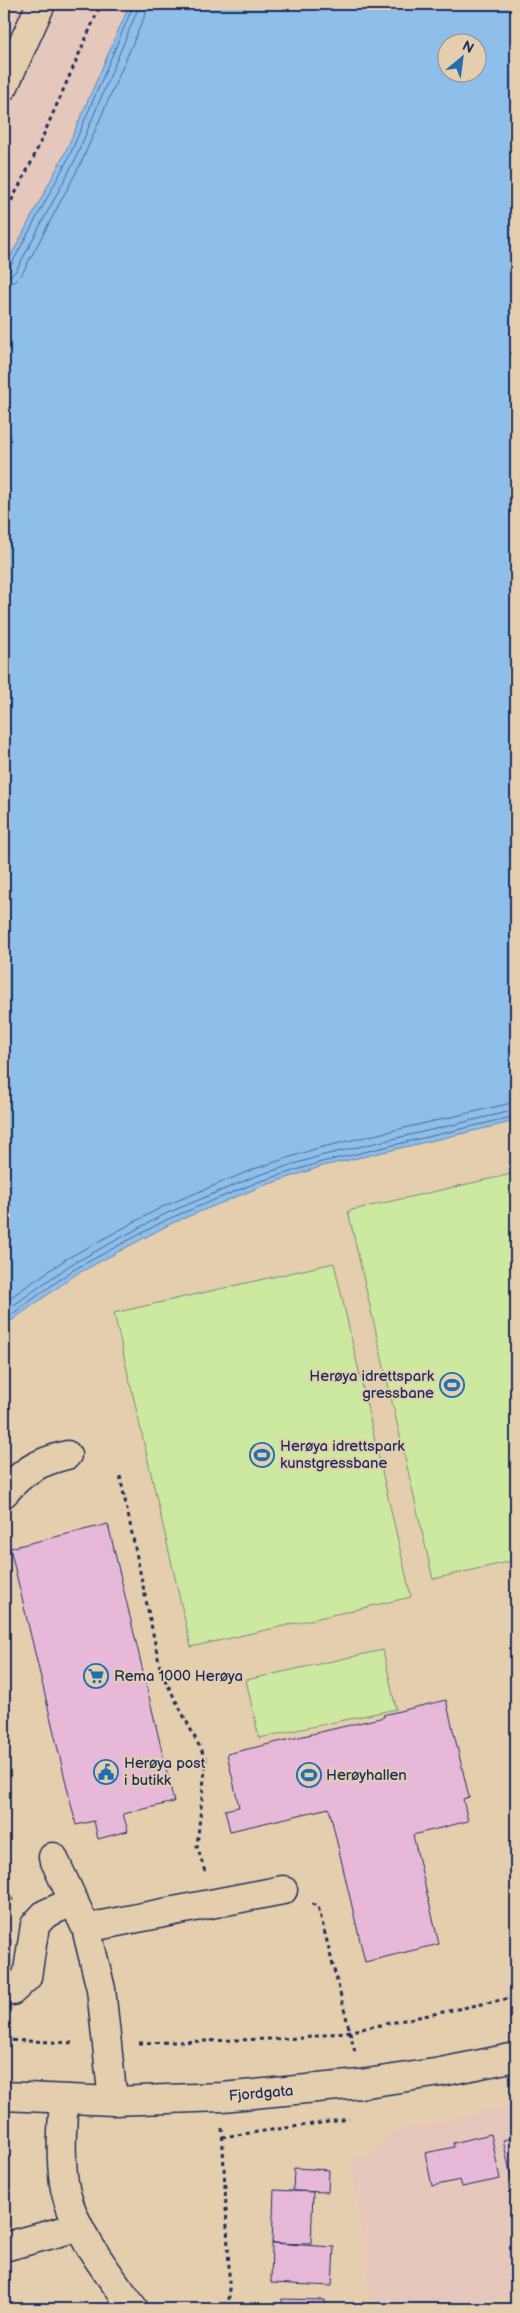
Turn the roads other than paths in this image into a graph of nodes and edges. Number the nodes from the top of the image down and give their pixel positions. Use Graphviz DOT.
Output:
graph roads {
  1 [pos="41,4"];
  2 [pos="4,86"];
  3 [pos="67,1455"];
  4 [pos="4,1493"];
  5 [pos="52,1857"];
  6 [pos="283,1890"];
  7 [pos="74,1901"];
  8 [pos="86,1928"];
  9 [pos="4,1991"];
  10 [pos="516,2057"];
  11 [pos="4,2096"];
  12 [pos="64,2099"];
  13 [pos="113,2102"];
  14 [pos="78,2227"];
  15 [pos="4,2247"];
  16 [pos="134,2309"];
  1 -- 2 [label="street"];
  3 -- 4 [label="street"];
  5 -- 7 [label="street"];
  6 -- 8 [label="street"];
  7 -- 8 [label="street"];
  7 -- 9 [label="street"];
  8 -- 13 [label="street"];
  10 -- 13 [label="street, Fjordgata"];
  11 -- 12 [label="street, Fjordgata"];
  12 -- 13 [label="street, Fjordgata"];
  12 -- 14 [label="street"];
  14 -- 15 [label="street"];
  14 -- 16 [label="street"];
}
